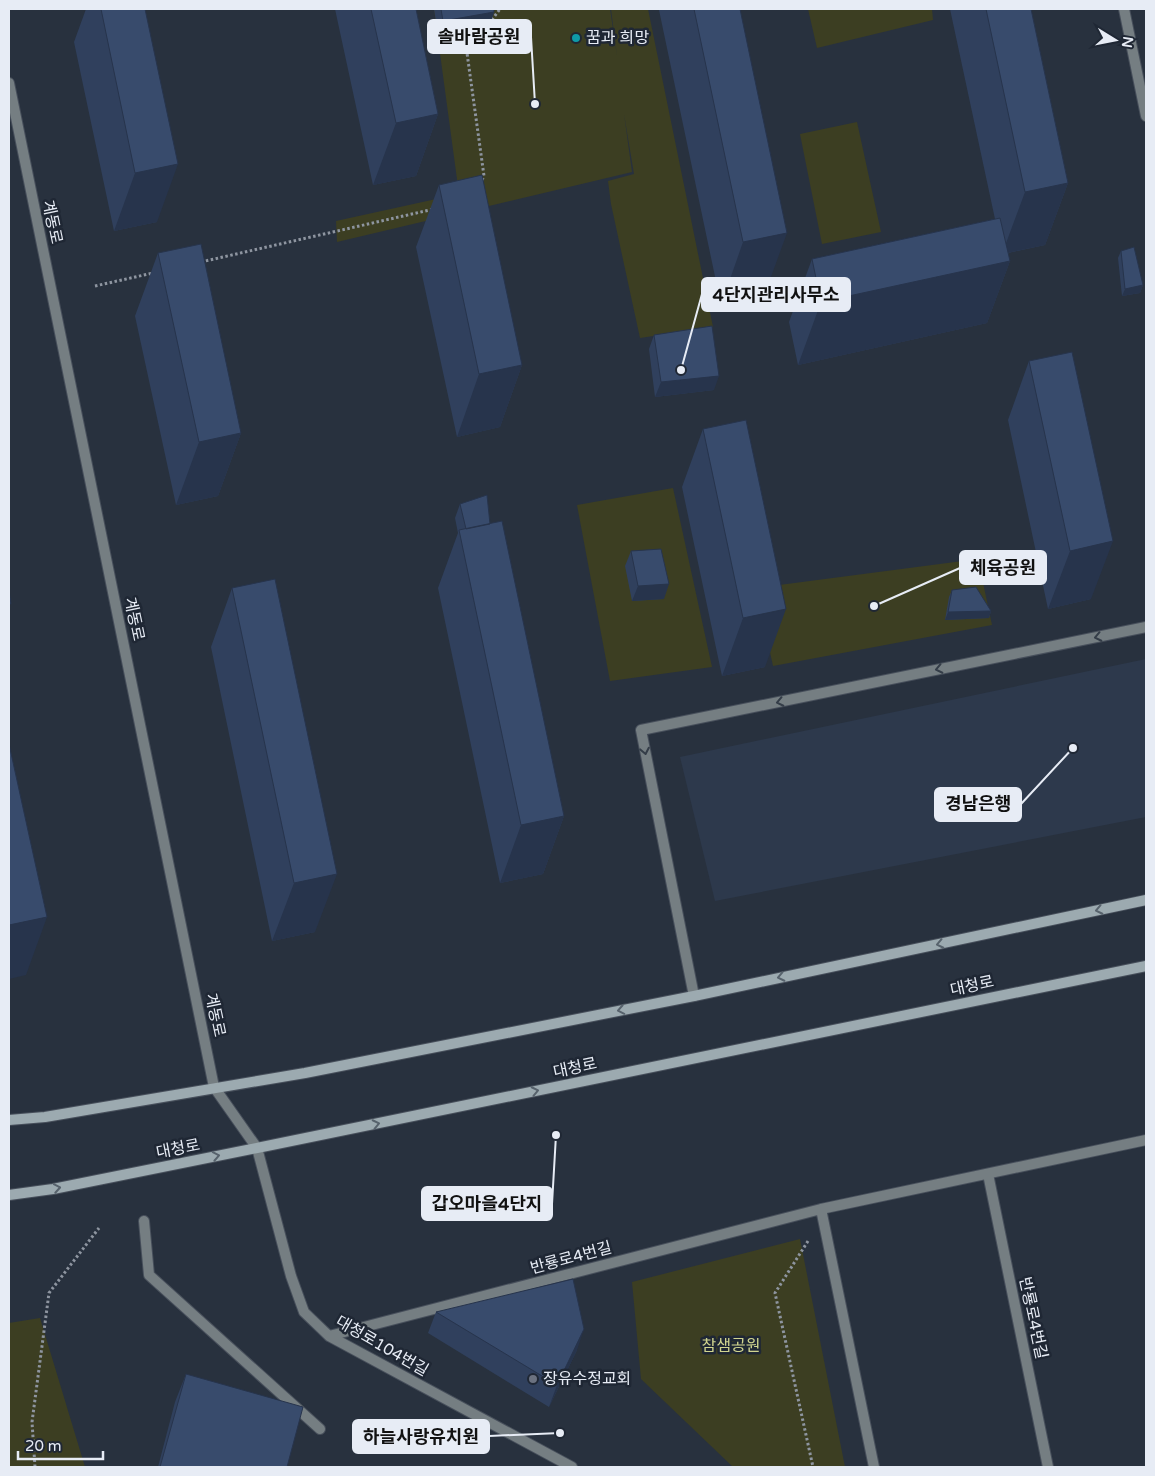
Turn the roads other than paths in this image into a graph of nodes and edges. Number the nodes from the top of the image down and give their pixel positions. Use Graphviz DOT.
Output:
graph roads {
  1 [pos="1124,9"];
  2 [pos="1142,70"];
  3 [pos="9,83"];
  4 [pos="1146,116"];
  5 [pos="1146,627"];
  6 [pos="1146,900"];
  7 [pos="1146,966"];
  8 [pos="694,996"];
  9 [pos="214,1087"];
  10 [pos="9,1120"];
  11 [pos="1146,1140"];
  12 [pos="257,1148"];
  13 [pos="988,1174"];
  14 [pos="9,1195"];
  15 [pos="822,1213"];
  16 [pos="144,1221"];
  17 [pos="329,1336"];
  18 [pos="320,1429"];
  19 [pos="572,1467"];
  20 [pos="874,1467"];
  21 [pos="1048,1467"];
  1 -- 2 [label="street"];
  2 -- 4 [label="street"];
  3 -- 9 [label="street, 계동로"];
  5 -- 8 [label="street, one-way"];
  6 -- 8 [label="main road, one-way"];
  12 -- 7 [label="main road, 대청로, one-way"];
  8 -- 9 [label="main road, one-way"];
  9 -- 10 [label="main road"];
  9 -- 12 [label="street, 계동로"];
  11 -- 13 [label="street, 반룡로4번길"];
  14 -- 12 [label="main road, 대청로, one-way"];
  12 -- 17 [label="street, 대청로104번길"];
  13 -- 15 [label="street, 반룡로4번길"];
  13 -- 21 [label="street, 반룡로4번길"];
  15 -- 17 [label="street, 반룡로4번길"];
  15 -- 20 [label="street"];
  16 -- 18 [label="street"];
  17 -- 19 [label="street, 대청로104번길"];
}
